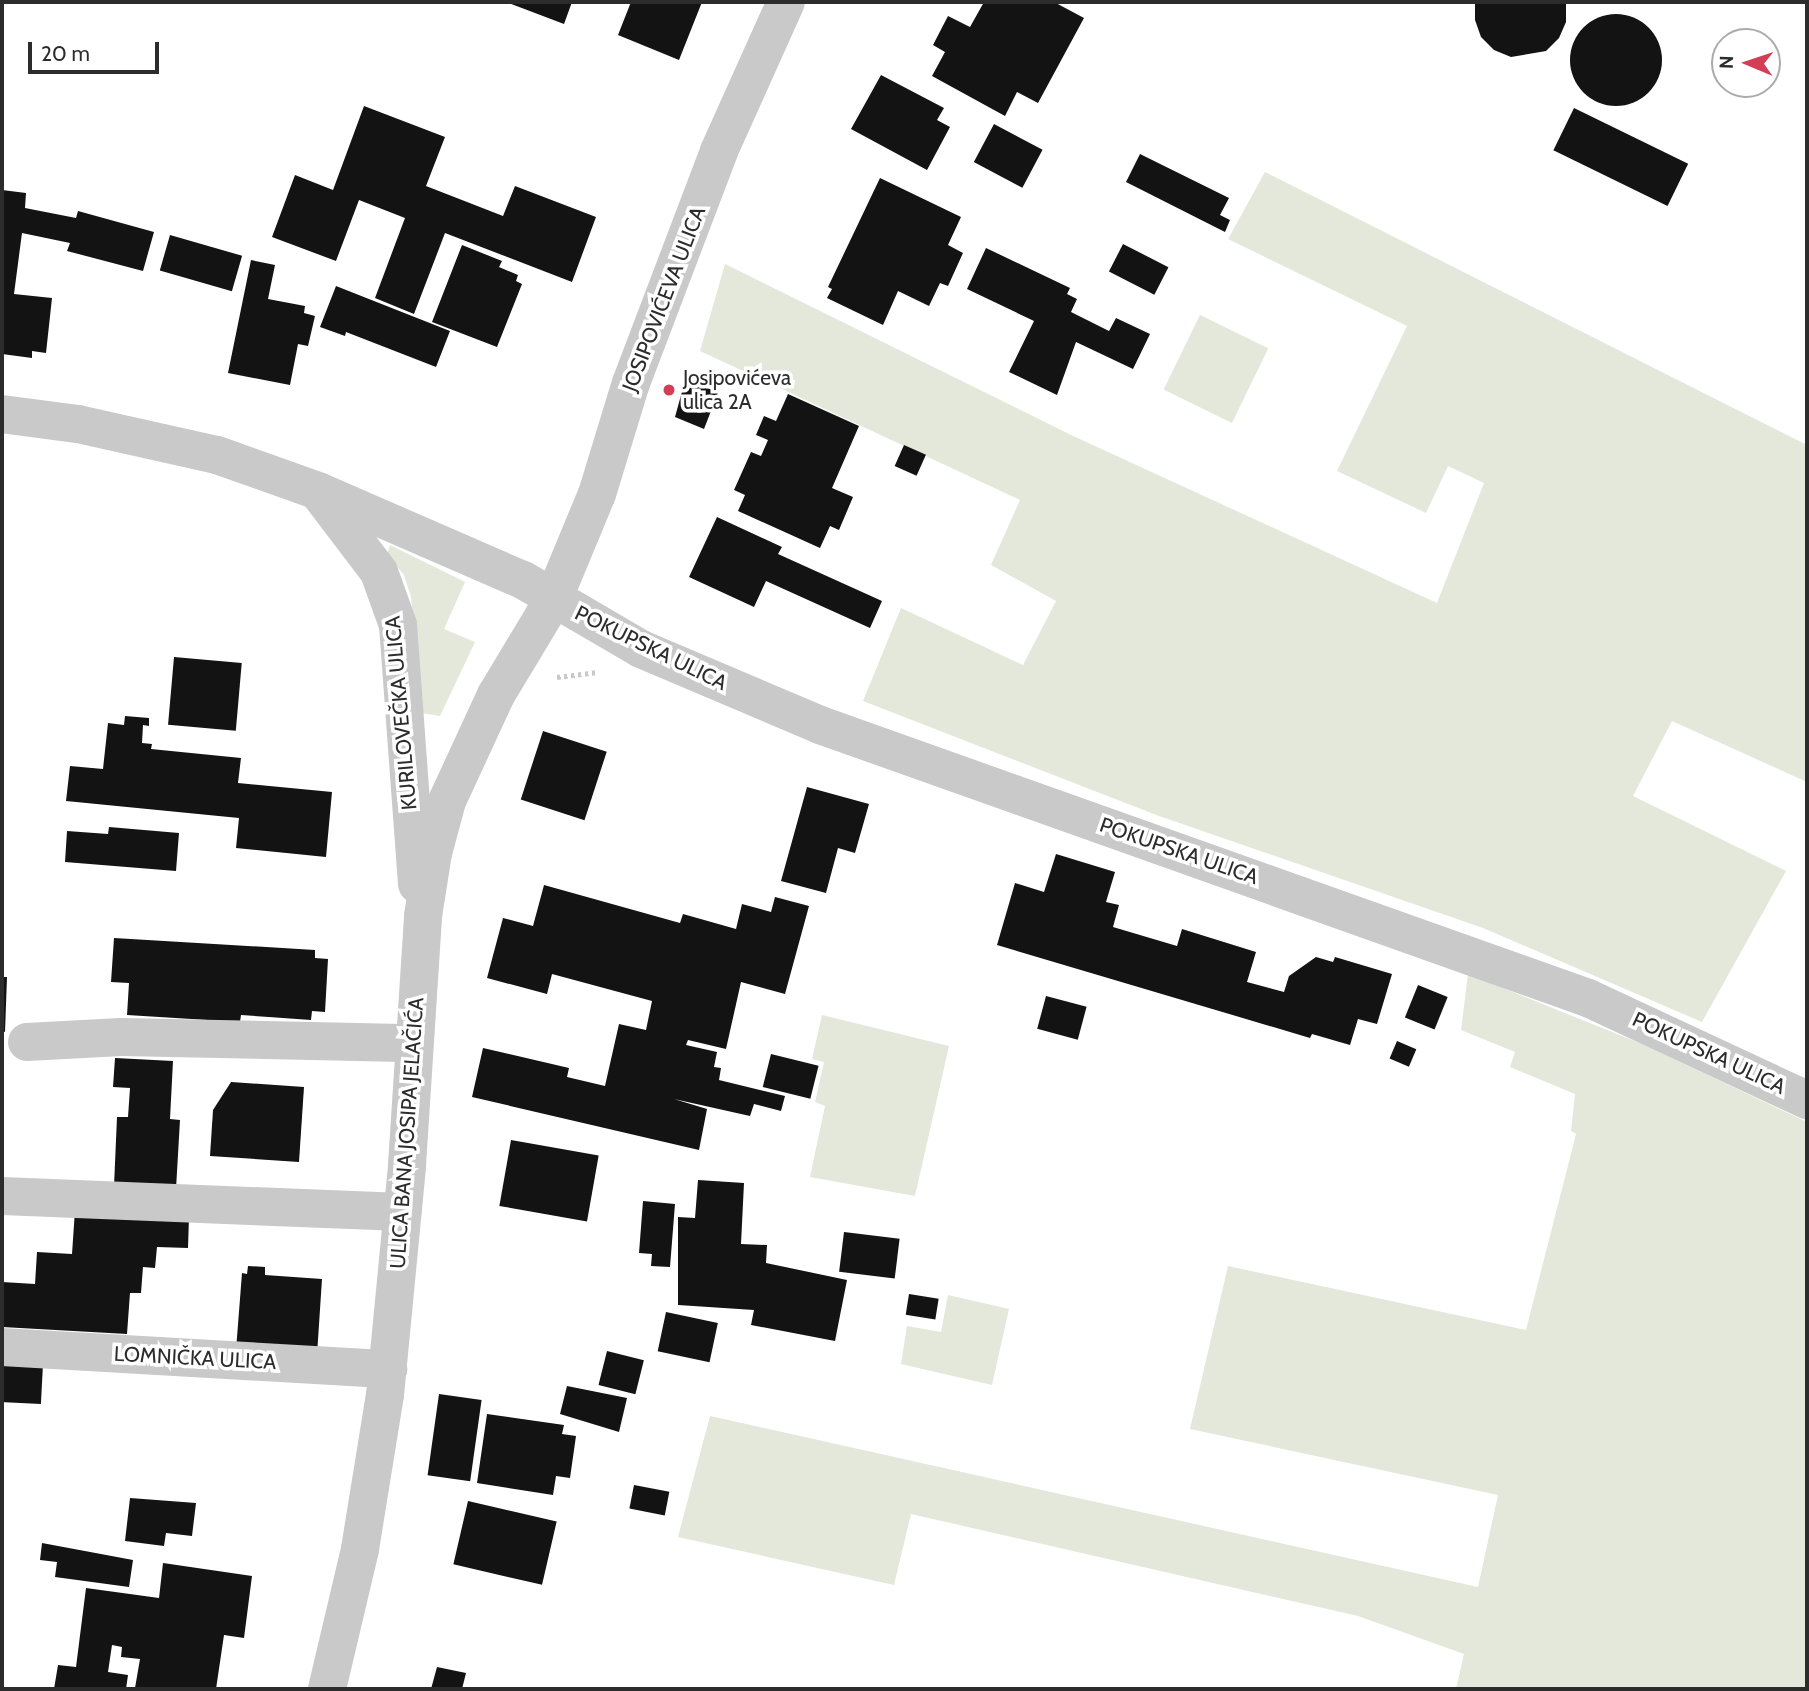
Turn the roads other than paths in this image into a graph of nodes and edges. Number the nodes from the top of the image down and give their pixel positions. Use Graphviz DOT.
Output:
graph roads {
  1 [pos="786,2"];
  2 [pos="2,414"];
  3 [pos="318,491"];
  4 [pos="553,600"];
  5 [pos="423,916"];
  6 [pos="27,1042"];
  7 [pos="414,1043"];
  8 [pos="1807,1100"];
  9 [pos="2,1196"];
  10 [pos="403,1212"];
  11 [pos="2,1347"];
  12 [pos="388,1369"];
  13 [pos="327,1689"];
  1 -- 4 [label="street, JOSIPOVIĆEVA ULICA"];
  2 -- 3 [label="street"];
  3 -- 4 [label="street"];
  3 -- 5 [label="street, KURILOVEČKA ULICA"];
  4 -- 5 [label="street, ULICA BANA JOSIPA JELAČIĆA"];
  4 -- 8 [label="street, POKUPSKA ULICA"];
  5 -- 7 [label="street, ULICA BANA JOSIPA JELAČIĆA"];
  6 -- 7 [label="street"];
  7 -- 10 [label="street, ULICA BANA JOSIPA JELAČIĆA"];
  9 -- 10 [label="street"];
  10 -- 12 [label="street, ULICA BANA JOSIPA JELAČIĆA"];
  11 -- 12 [label="street, LOMNIČKA ULICA"];
  12 -- 13 [label="street, ULICA BANA JOSIPA JELAČIĆA"];
}
